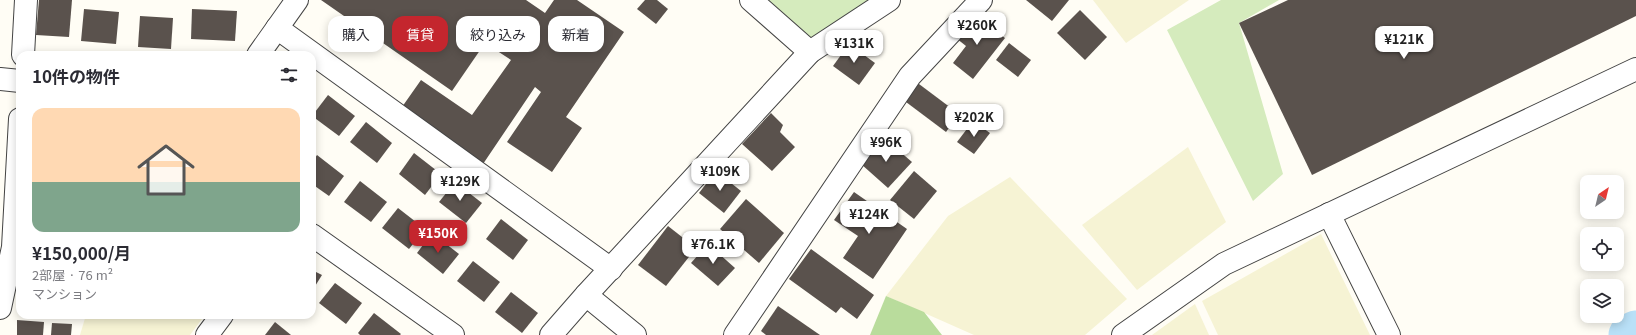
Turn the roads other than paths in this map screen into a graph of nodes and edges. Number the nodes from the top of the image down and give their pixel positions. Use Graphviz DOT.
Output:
graph roads {
  1 [pos="26,0"];
  2 [pos="297,0"];
  3 [pos="751,0"];
  4 [pos="889,0"];
  5 [pos="981,0"];
  6 [pos="277,28"];
  7 [pos="23,51"];
  8 [pos="261,51"];
  9 [pos="309,51"];
  10 [pos="810,52"];
  11 [pos="316,56"];
  12 [pos="1636,69"];
  13 [pos="0,79"];
  14 [pos="16,81"];
  15 [pos="16,192"];
  16 [pos="1329,214"];
  17 [pos="316,239"];
  18 [pos="611,269"];
  19 [pos="586,295"];
  20 [pos="0,308"];
  21 [pos="219,319"];
  22 [pos="207,335"];
  23 [pos="454,335"];
  24 [pos="551,335"];
  25 [pos="635,335"];
  26 [pos="734,335"];
  27 [pos="1123,335"];
  28 [pos="1390,335"];
  1 -- 7 [label="street"];
  2 -- 6 [label="street"];
  3 -- 10 [label="street"];
  4 -- 10 [label="street"];
  5 -- 26 [label="street"];
  6 -- 8 [label="street"];
  6 -- 9 [label="street"];
  10 -- 18 [label="street"];
  11 -- 18 [label="street"];
  12 -- 16 [label="street"];
  13 -- 14 [label="street"];
  15 -- 20 [label="street"];
  16 -- 27 [label="street"];
  16 -- 28 [label="street"];
  17 -- 23 [label="street"];
  18 -- 19 [label="street"];
  19 -- 24 [label="street"];
  19 -- 25 [label="street"];
  21 -- 22 [label="street"];
}
